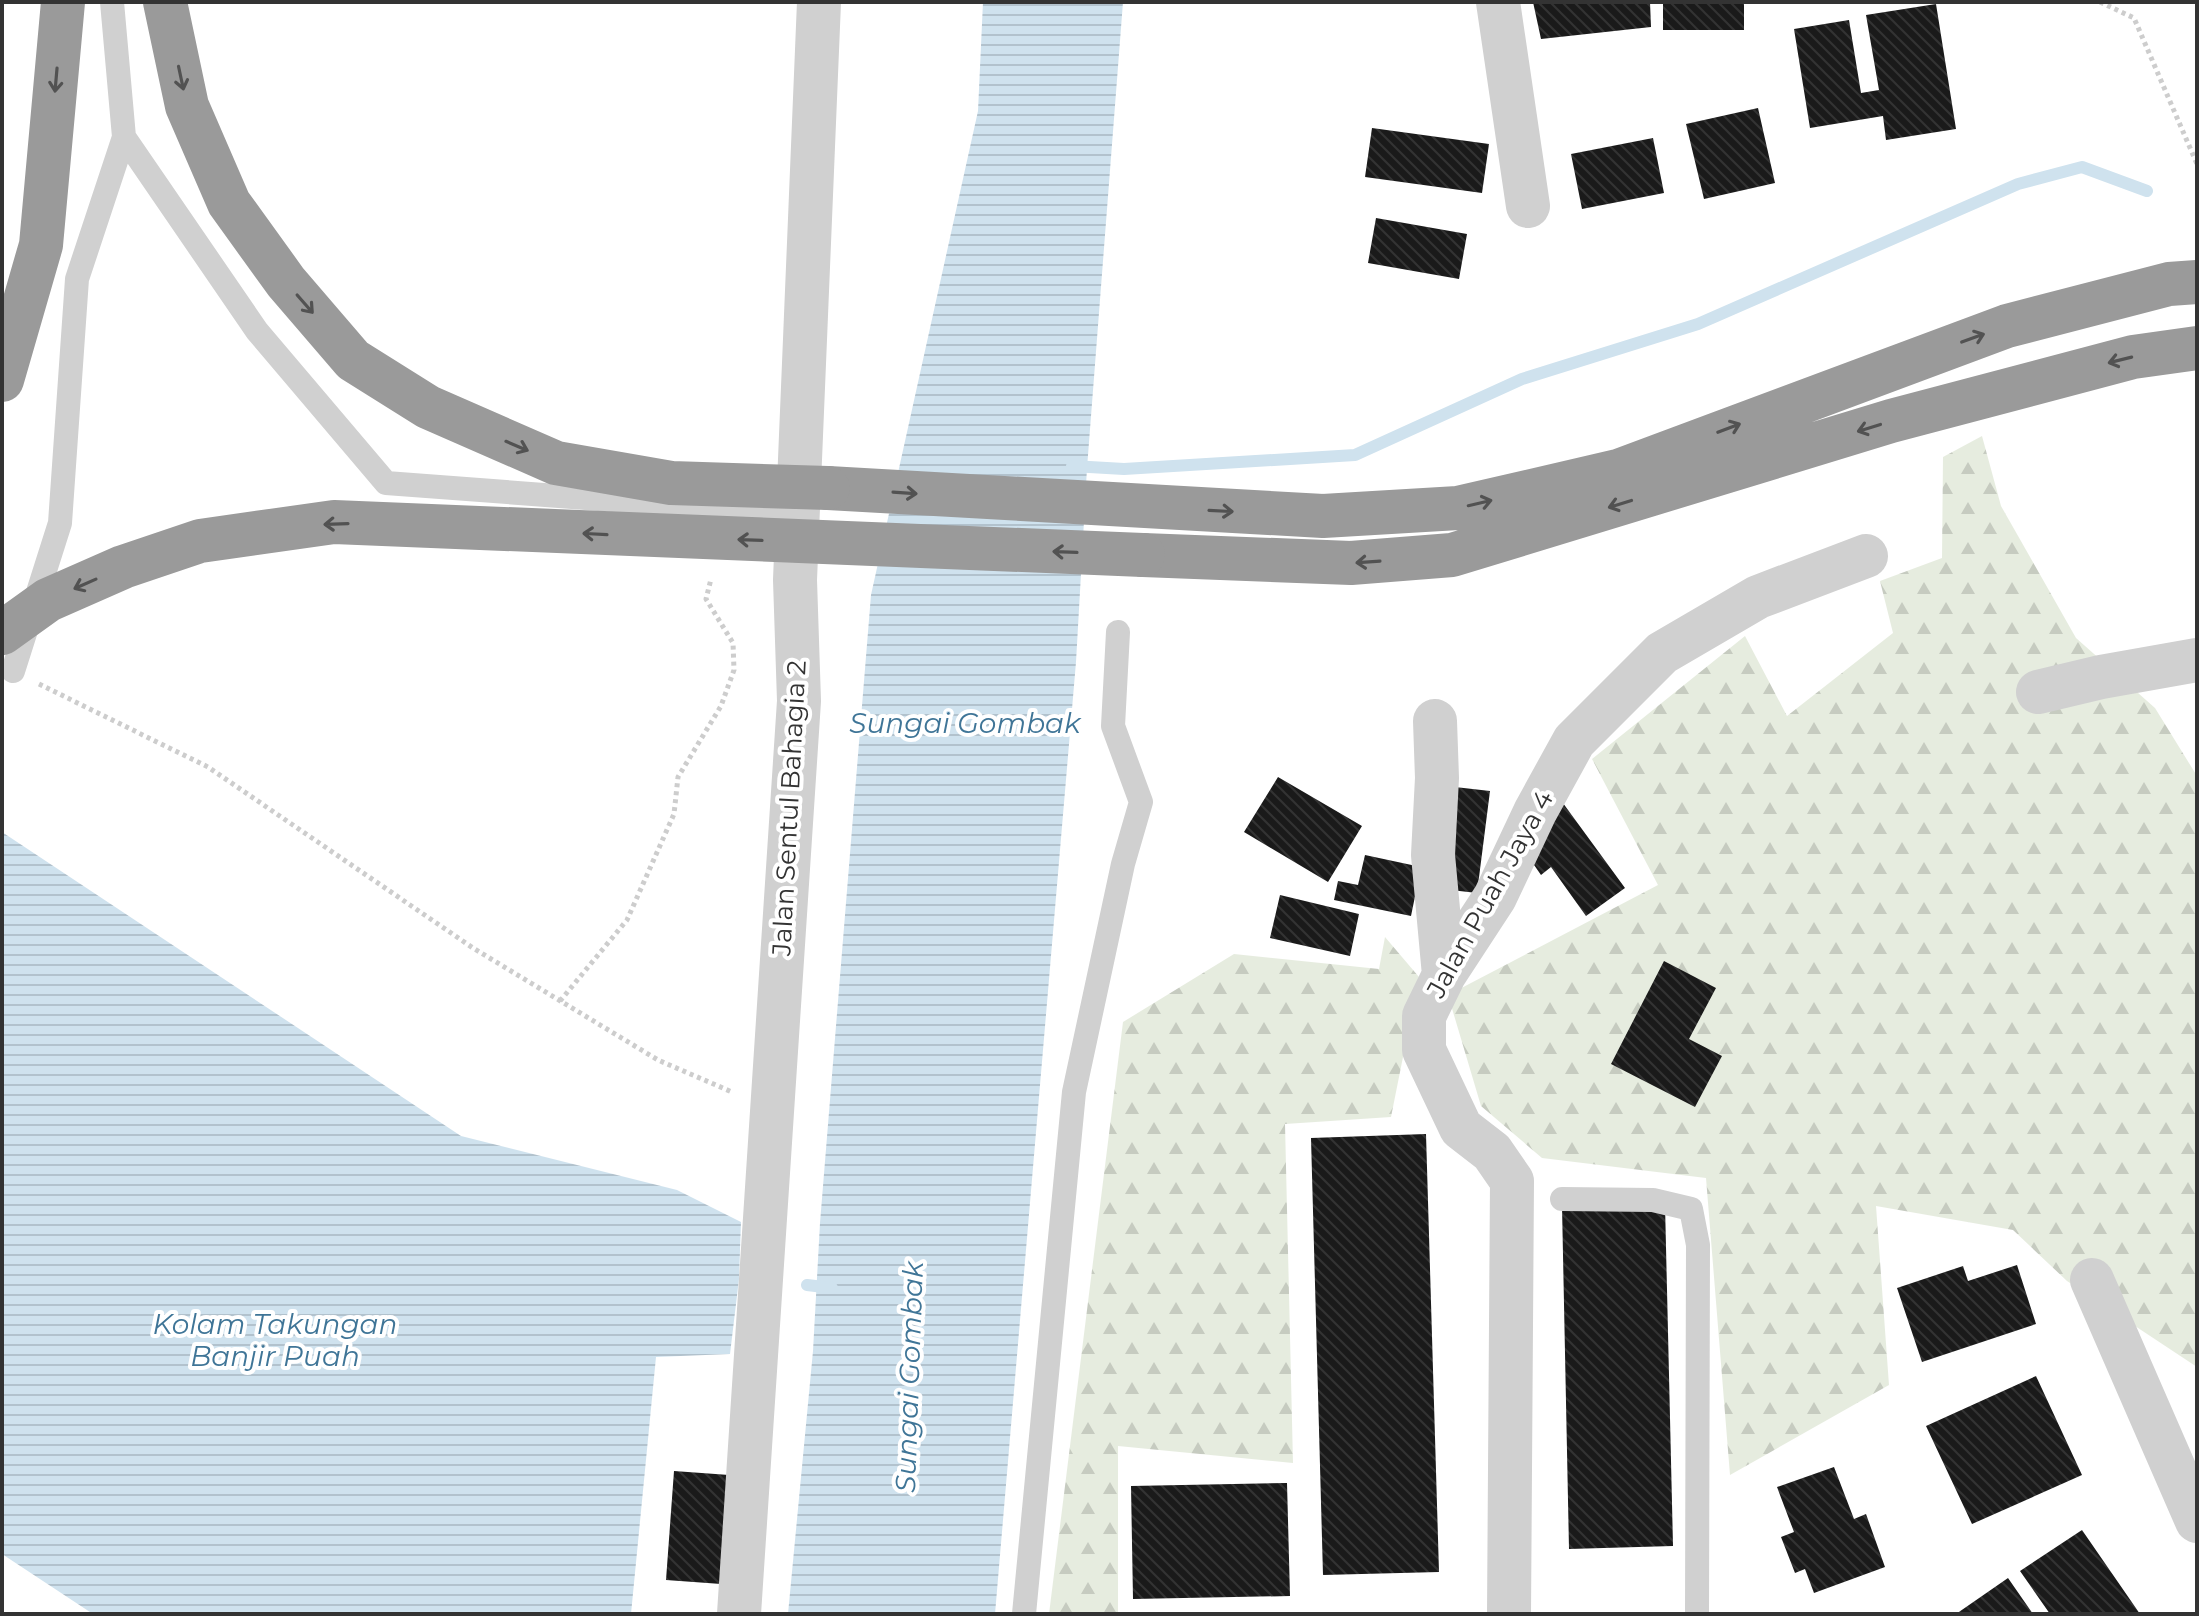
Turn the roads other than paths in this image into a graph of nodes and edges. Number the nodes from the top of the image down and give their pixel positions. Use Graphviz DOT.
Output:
graph roads {
  1 [pos="63,2"];
  2 [pos="112,2"];
  3 [pos="165,2"];
  4 [pos="819,2"];
  5 [pos="1498,2"];
  6 [pos="124,137"];
  7 [pos="1528,206"];
  8 [pos="2197,282"];
  9 [pos="2197,348"];
  10 [pos="2,380"];
  11 [pos="798,514"];
  12 [pos="1866,556"];
  13 [pos="1118,632"];
  14 [pos="8,652"];
  15 [pos="2197,660"];
  16 [pos="2038,692"];
  17 [pos="1435,721"];
  18 [pos="1444,975"];
  19 [pos="1562,1199"];
  20 [pos="2092,1280"];
  21 [pos="2197,1521"];
  22 [pos="739,1614"];
  23 [pos="1024,1614"];
  24 [pos="1509,1614"];
  25 [pos="1697,1614"];
  1 -- 10 [label="highway, one-way"];
  2 -- 6 [label="lane"];
  3 -- 8 [label="highway, one-way, bridge"];
  4 -- 11 [label="street, Jalan Sentul Bahagia 2"];
  5 -- 7 [label="street"];
  6 -- 11 [label="lane"];
  6 -- 14 [label="lane"];
  9 -- 14 [label="highway, one-way, bridge"];
  11 -- 22 [label="street, Jalan Sentul Bahagia 2"];
  12 -- 18 [label="street, Jalan Puah Jaya 4"];
  13 -- 23 [label="lane"];
  15 -- 16 [label="street"];
  17 -- 18 [label="street"];
  18 -- 24 [label="street, Jalan Puah Jaya 4"];
  19 -- 25 [label="lane"];
  20 -- 21 [label="street"];
}
